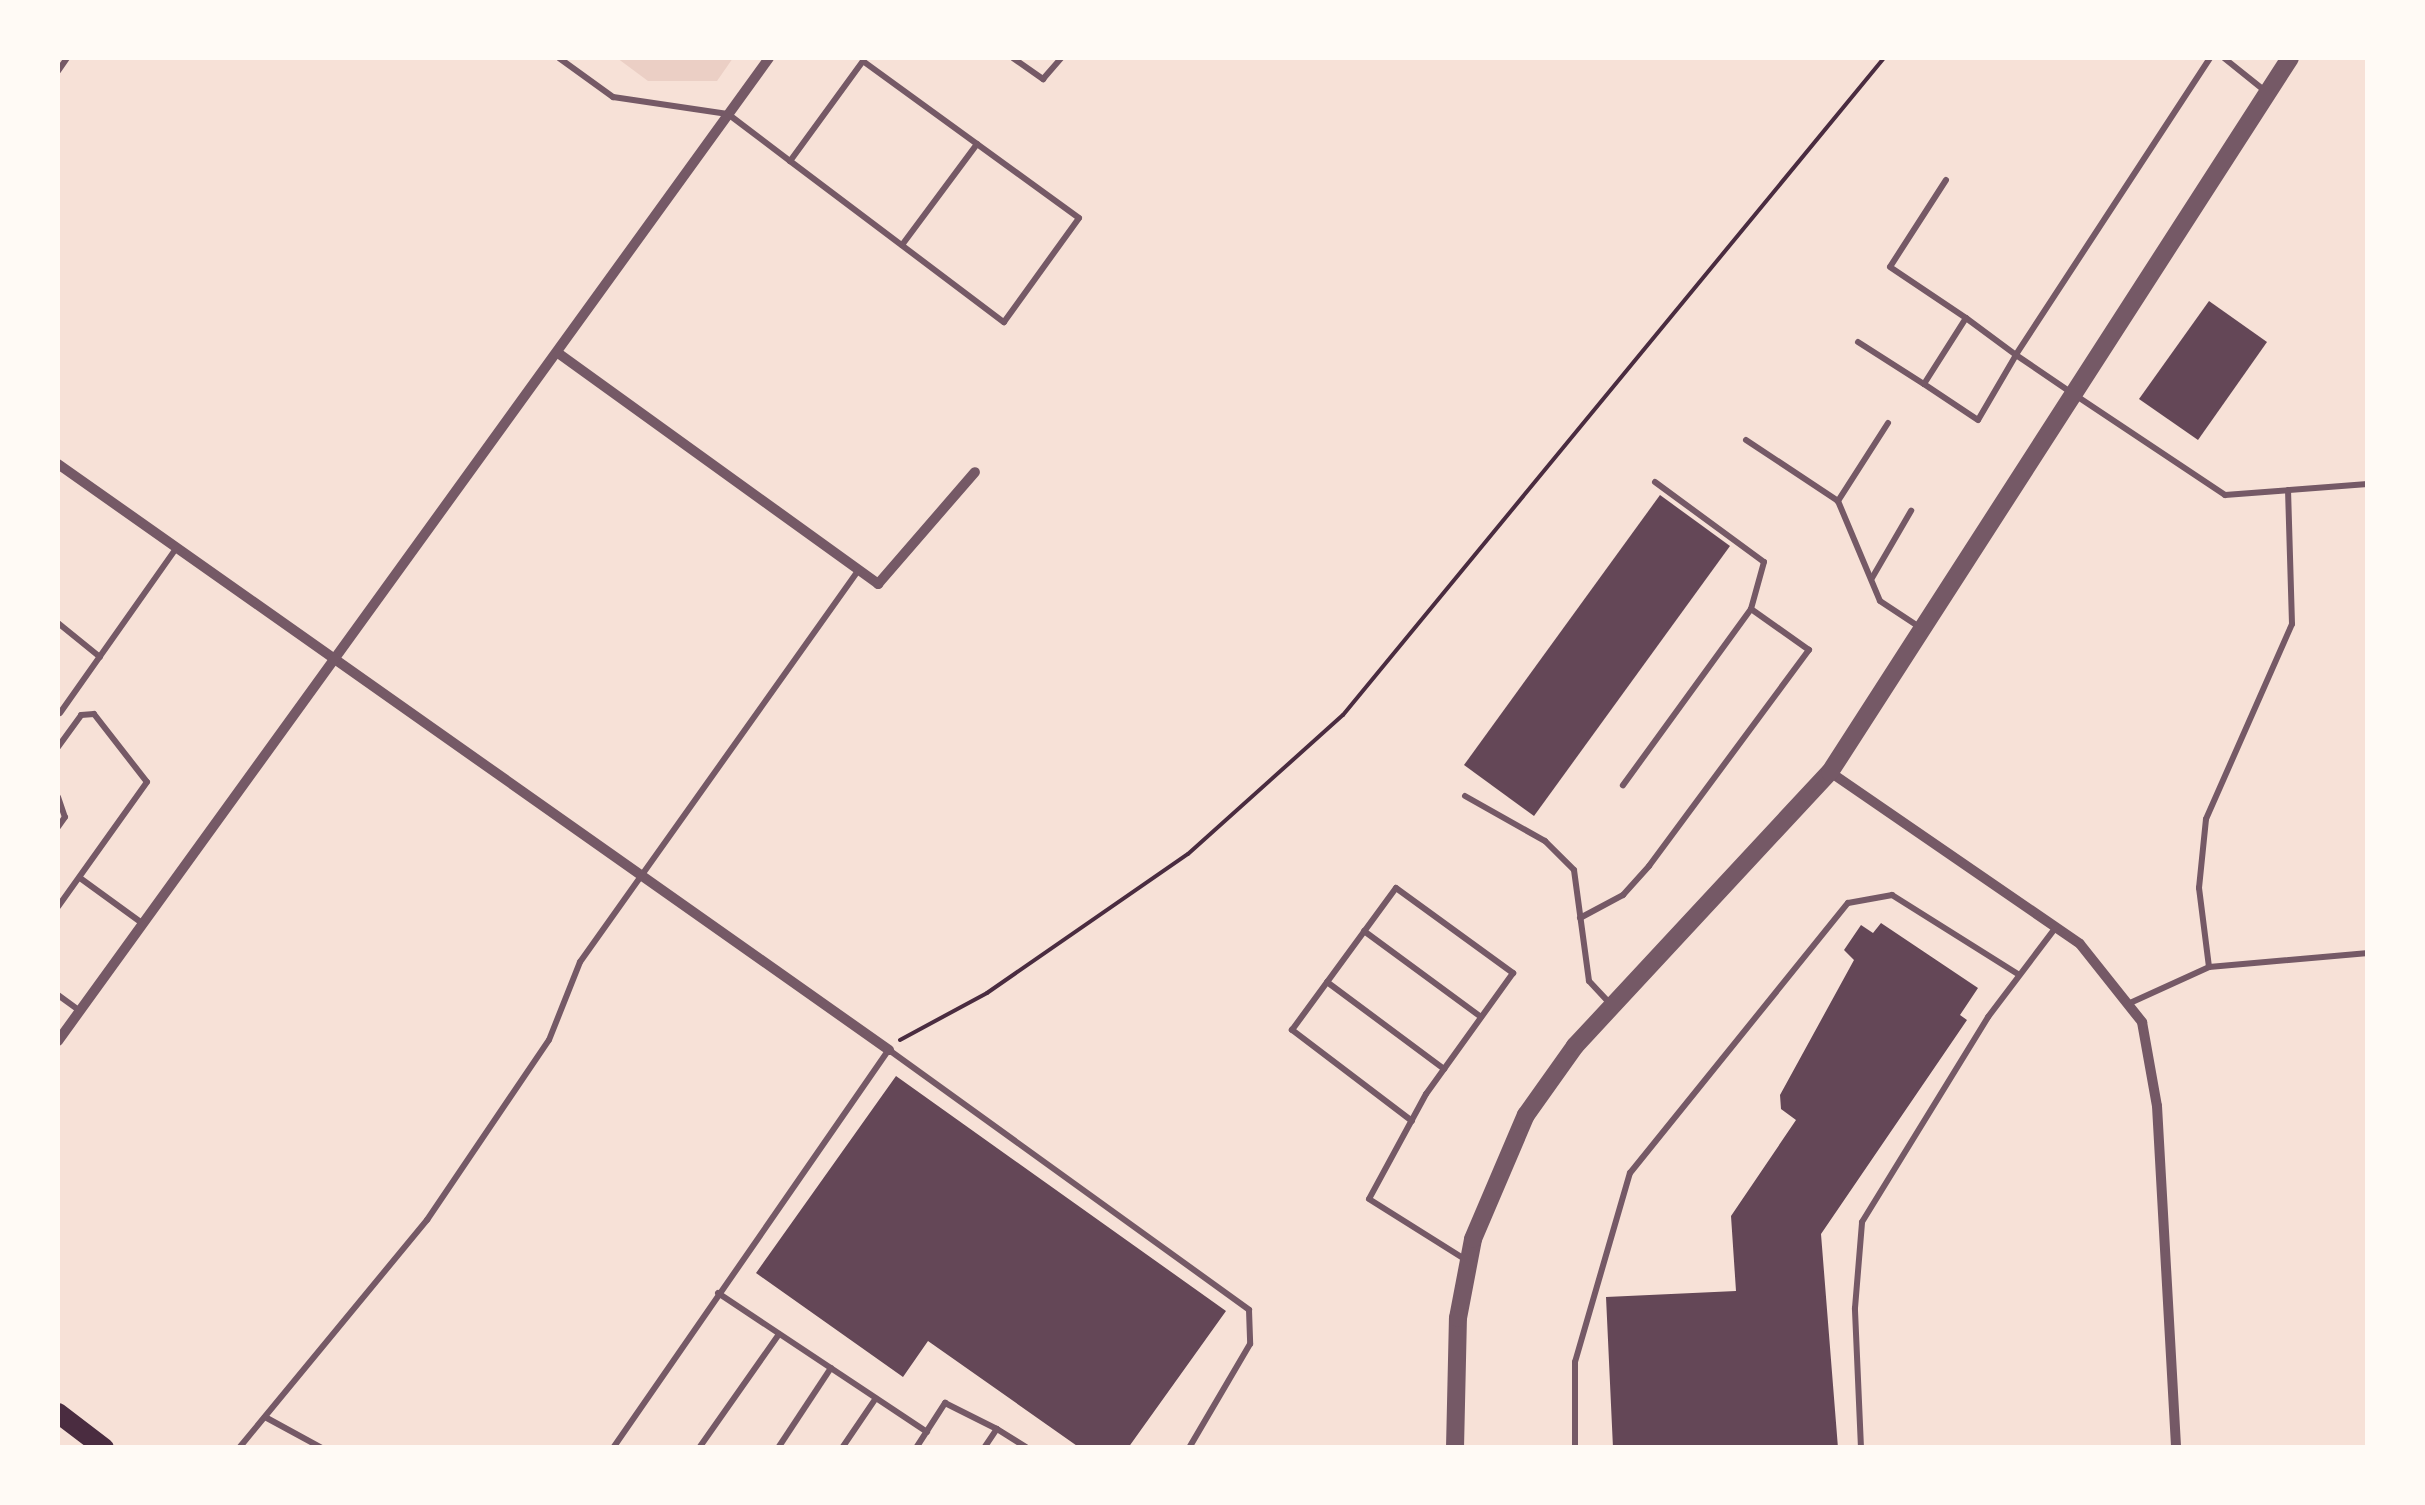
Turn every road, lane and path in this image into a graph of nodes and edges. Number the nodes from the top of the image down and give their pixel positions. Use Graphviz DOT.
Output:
graph roads {
  1 [pos="68,58"];
  2 [pos="559,58"];
  3 [pos="769,58"];
  4 [pos="1013,58"];
  5 [pos="1061,58"];
  6 [pos="1884,58"];
  7 [pos="2210,58"];
  8 [pos="2224,58"];
  9 [pos="2290,58"];
  10 [pos="58,71"];
  11 [pos="2266,92"];
  12 [pos="728,114"];
  13 [pos="977,144"];
  14 [pos="790,161"];
  15 [pos="1946,180"];
  16 [pos="902,245"];
  17 [pos="1966,318"];
  18 [pos="1858,342"];
  19 [pos="558,354"];
  20 [pos="2016,354"];
  21 [pos="1924,384"];
  22 [pos="2072,393"];
  23 [pos="1888,423"];
  24 [pos="1746,440"];
  25 [pos="58,464"];
  26 [pos="975,472"];
  27 [pos="1655,482"];
  28 [pos="2368,484"];
  29 [pos="2288,490"];
  30 [pos="1838,500"];
  31 [pos="1912,511"];
  32 [pos="175,550"];
  33 [pos="859,570"];
  34 [pos="1871,580"];
  35 [pos="1751,609"];
  36 [pos="58,623"];
  37 [pos="1922,629"];
  38 [pos="100,657"];
  39 [pos="332,665"];
  40 [pos="59,712"];
  41 [pos="74,724"];
  42 [pos="58,747"];
  43 [pos="1830,772"];
  44 [pos="1622,785"];
  45 [pos="1466,796"];
  46 [pos="58,797"];
  47 [pos="58,827"];
  48 [pos="80,878"];
  49 [pos="638,878"];
  50 [pos="58,907"];
  51 [pos="1580,918"];
  52 [pos="143,924"];
  53 [pos="2057,926"];
  54 [pos="1364,931"];
  55 [pos="2368,953"];
  56 [pos="2209,967"];
  57 [pos="2018,974"];
  58 [pos="1327,982"];
  59 [pos="58,995"];
  60 [pos="2130,1003"];
  61 [pos="1612,1007"];
  62 [pos="80,1011"];
  63 [pos="1481,1017"];
  64 [pos="58,1041"];
  65 [pos="889,1050"];
  66 [pos="1444,1069"];
  67 [pos="1412,1121"];
  68 [pos="1469,1261"];
  69 [pos="718,1294"];
  70 [pos="779,1334"];
  71 [pos="831,1368"];
  72 [pos="876,1398"];
  73 [pos="58,1413"];
  74 [pos="264,1417"];
  75 [pos="996,1428"];
  76 [pos="926,1432"];
  77 [pos="104,1448"];
  78 [pos="240,1448"];
  79 [pos="322,1448"];
  80 [pos="612,1448"];
  81 [pos="700,1448"];
  82 [pos="778,1448"];
  83 [pos="842,1448"];
  84 [pos="916,1448"];
  85 [pos="984,1448"];
  86 [pos="1027,1448"];
  87 [pos="1189,1448"];
  88 [pos="1454,1448"];
  89 [pos="1575,1448"];
  90 [pos="1862,1448"];
  91 [pos="2176,1448"];
  1 -- 10 [label="lane"];
  2 -- 12 [label="lane"];
  3 -- 12 [label="street"];
  4 -- 5 [label="lane"];
  6 -- 65 [label="path"];
  7 -- 20 [label="lane"];
  8 -- 11 [label="lane"];
  9 -- 11 [label="street"];
  11 -- 22 [label="street"];
  12 -- 14 [label="lane"];
  12 -- 19 [label="street"];
  13 -- 14 [label="lane"];
  13 -- 16 [label="lane"];
  13 -- 16 [label="lane"];
  14 -- 16 [label="lane"];
  15 -- 17 [label="lane"];
  17 -- 20 [label="lane"];
  17 -- 21 [label="lane"];
  18 -- 21 [label="lane"];
  19 -- 33 [label="street"];
  19 -- 39 [label="street"];
  20 -- 21 [label="lane"];
  20 -- 22 [label="lane"];
  22 -- 29 [label="lane"];
  22 -- 37 [label="street"];
  23 -- 30 [label="lane"];
  24 -- 30 [label="lane"];
  25 -- 32 [label="street"];
  26 -- 33 [label="street"];
  27 -- 35 [label="lane"];
  28 -- 29 [label="lane"];
  29 -- 56 [label="lane"];
  30 -- 34 [label="lane"];
  31 -- 34 [label="lane"];
  32 -- 38 [label="lane"];
  32 -- 39 [label="street"];
  33 -- 49 [label="lane"];
  34 -- 37 [label="lane"];
  35 -- 44 [label="lane"];
  35 -- 51 [label="lane"];
  36 -- 38 [label="lane"];
  37 -- 43 [label="street"];
  38 -- 40 [label="lane"];
  39 -- 49 [label="street"];
  39 -- 52 [label="street"];
  40 -- 41 [label="lane"];
  41 -- 42 [label="lane"];
  41 -- 48 [label="lane"];
  43 -- 53 [label="street"];
  43 -- 61 [label="street"];
  45 -- 51 [label="lane"];
  46 -- 47 [label="lane"];
  48 -- 50 [label="lane"];
  48 -- 52 [label="lane"];
  49 -- 65 [label="street"];
  49 -- 74 [label="lane"];
  51 -- 61 [label="lane"];
  52 -- 62 [label="street"];
  53 -- 57 [label="lane"];
  53 -- 60 [label="street"];
  54 -- 58 [label="lane"];
  54 -- 63 [label="lane"];
  54 -- 63 [label="lane"];
  55 -- 56 [label="lane"];
  56 -- 60 [label="lane"];
  57 -- 89 [label="lane"];
  57 -- 90 [label="lane"];
  58 -- 66 [label="lane"];
  58 -- 67 [label="lane"];
  59 -- 62 [label="lane"];
  60 -- 91 [label="street"];
  61 -- 68 [label="street"];
  62 -- 64 [label="street"];
  63 -- 66 [label="lane"];
  65 -- 69 [label="lane"];
  65 -- 87 [label="lane"];
  66 -- 67 [label="lane"];
  67 -- 68 [label="lane"];
  68 -- 88 [label="street"];
  69 -- 70 [label="lane"];
  69 -- 80 [label="lane"];
  70 -- 71 [label="lane"];
  70 -- 81 [label="lane"];
  71 -- 72 [label="lane"];
  71 -- 82 [label="lane"];
  72 -- 76 [label="lane"];
  72 -- 83 [label="lane"];
  73 -- 77 [label="main road"];
  74 -- 78 [label="lane"];
  74 -- 79 [label="lane"];
  75 -- 76 [label="lane"];
  75 -- 85 [label="lane"];
  75 -- 86 [label="lane"];
  76 -- 84 [label="lane"];
}
